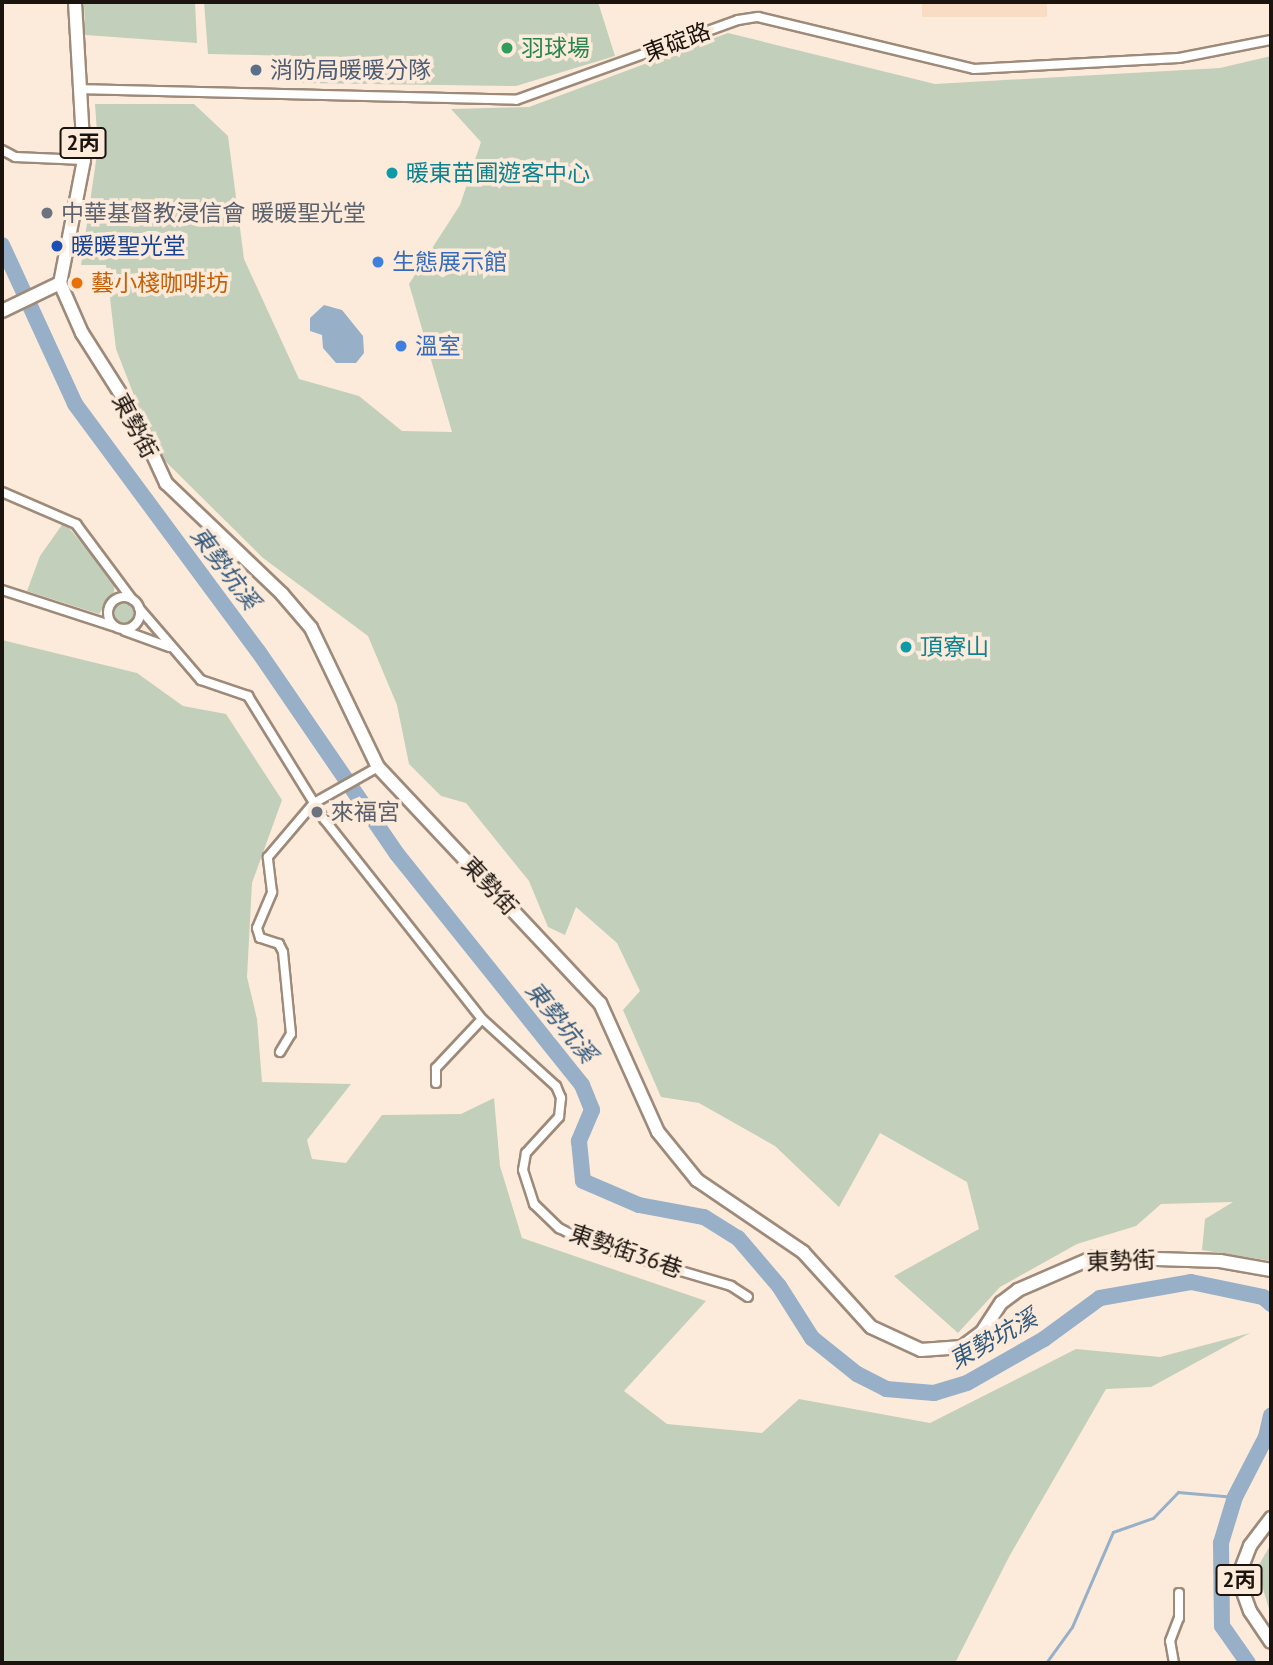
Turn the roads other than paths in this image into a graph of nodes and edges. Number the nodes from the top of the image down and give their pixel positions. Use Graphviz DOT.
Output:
graph roads {
  1 [pos="75,2"];
  2 [pos="1271,40"];
  3 [pos="80,89"];
  4 [pos="2,150"];
  5 [pos="84,160"];
  6 [pos="55,285"];
  7 [pos="2,311"];
  8 [pos="2,491"];
  9 [pos="2,590"];
  10 [pos="132,599"];
  11 [pos="139,608"];
  12 [pos="113,626"];
  13 [pos="123,630"];
  14 [pos="172,648"];
  15 [pos="372,770"];
  16 [pos="314,803"];
  17 [pos="482,1019"];
  18 [pos="280,1052"];
  19 [pos="436,1083"];
  20 [pos="1271,1270"];
  21 [pos="748,1297"];
  22 [pos="1271,1518"];
  23 [pos="1179,1593"];
  24 [pos="1271,1642"];
  25 [pos="1174,1663"];
  1 -- 3 [label="main road, 2丙"];
  2 -- 3 [label="street, 東碇路"];
  3 -- 5 [label="main road, 2丙"];
  4 -- 5 [label="street"];
  5 -- 6 [label="main road, 2丙"];
  6 -- 7 [label="main road"];
  6 -- 15 [label="main road, 東勢街"];
  8 -- 10 [label="street"];
  9 -- 12 [label="street"];
  10 -- 11 [label="street"];
  10 -- 12 [label="street"];
  11 -- 13 [label="street"];
  11 -- 14 [label="street, 東勢街36巷"];
  12 -- 13 [label="street"];
  13 -- 14 [label="street"];
  14 -- 16 [label="street, 東勢街36巷"];
  15 -- 16 [label="street"];
  15 -- 20 [label="main road, 東勢街"];
  16 -- 17 [label="street, 東勢街36巷"];
  16 -- 18 [label="street"];
  17 -- 19 [label="street"];
  17 -- 21 [label="street, 東勢街36巷"];
  22 -- 24 [label="main road, 2丙"];
  23 -- 25 [label="street"];
}
